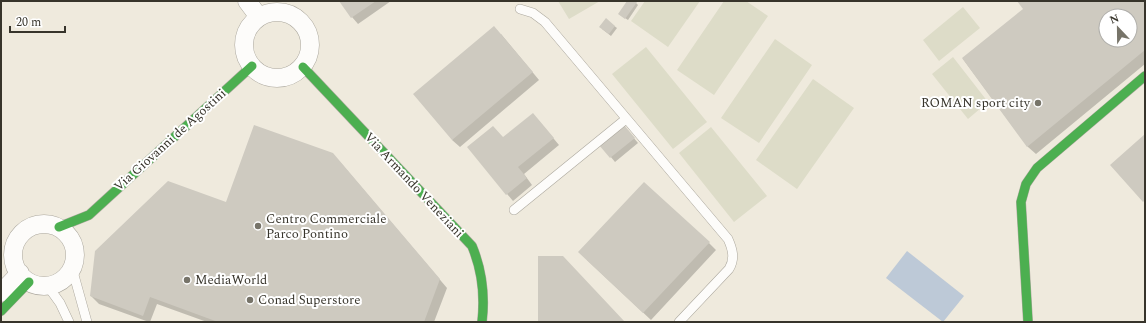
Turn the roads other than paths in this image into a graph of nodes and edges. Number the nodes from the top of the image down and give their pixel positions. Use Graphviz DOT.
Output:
graph roads {
  1 [pos="246,1"];
  2 [pos="520,9"];
  3 [pos="259,17"];
  4 [pos="252,66"];
  5 [pos="303,66"];
  6 [pos="1145,76"];
  7 [pos="626,119"];
  8 [pos="514,210"];
  9 [pos="89,215"];
  10 [pos="59,227"];
  11 [pos="75,248"];
  12 [pos="72,268"];
  13 [pos="24,278"];
  14 [pos="47,285"];
  15 [pos="1,293"];
  16 [pos="1,310"];
  17 [pos="69,322"];
  18 [pos="87,322"];
  19 [pos="482,322"];
  20 [pos="679,322"];
  21 [pos="1028,322"];
  1 -- 3 [label="street"];
  2 -- 7 [label="lane"];
  3 -- 4 [label="street"];
  3 -- 5 [label="street"];
  4 -- 5 [label="street"];
  4 -- 9 [label="street, Via Giovanni de Agostini"];
  5 -- 19 [label="street, Via Armando Veneziani"];
  6 -- 21 [label="street"];
  7 -- 8 [label="lane"];
  7 -- 20 [label="lane"];
  9 -- 10 [label="street, Via Giovanni de Agostini"];
  9 -- 11 [label="street, Via Giovanni de Agostini"];
  10 -- 11 [label="street"];
  10 -- 13 [label="street"];
  11 -- 12 [label="street"];
  12 -- 14 [label="street"];
  12 -- 18 [label="lane"];
  13 -- 14 [label="street"];
  13 -- 15 [label="street"];
  13 -- 16 [label="street"];
  14 -- 17 [label="lane"];
}
